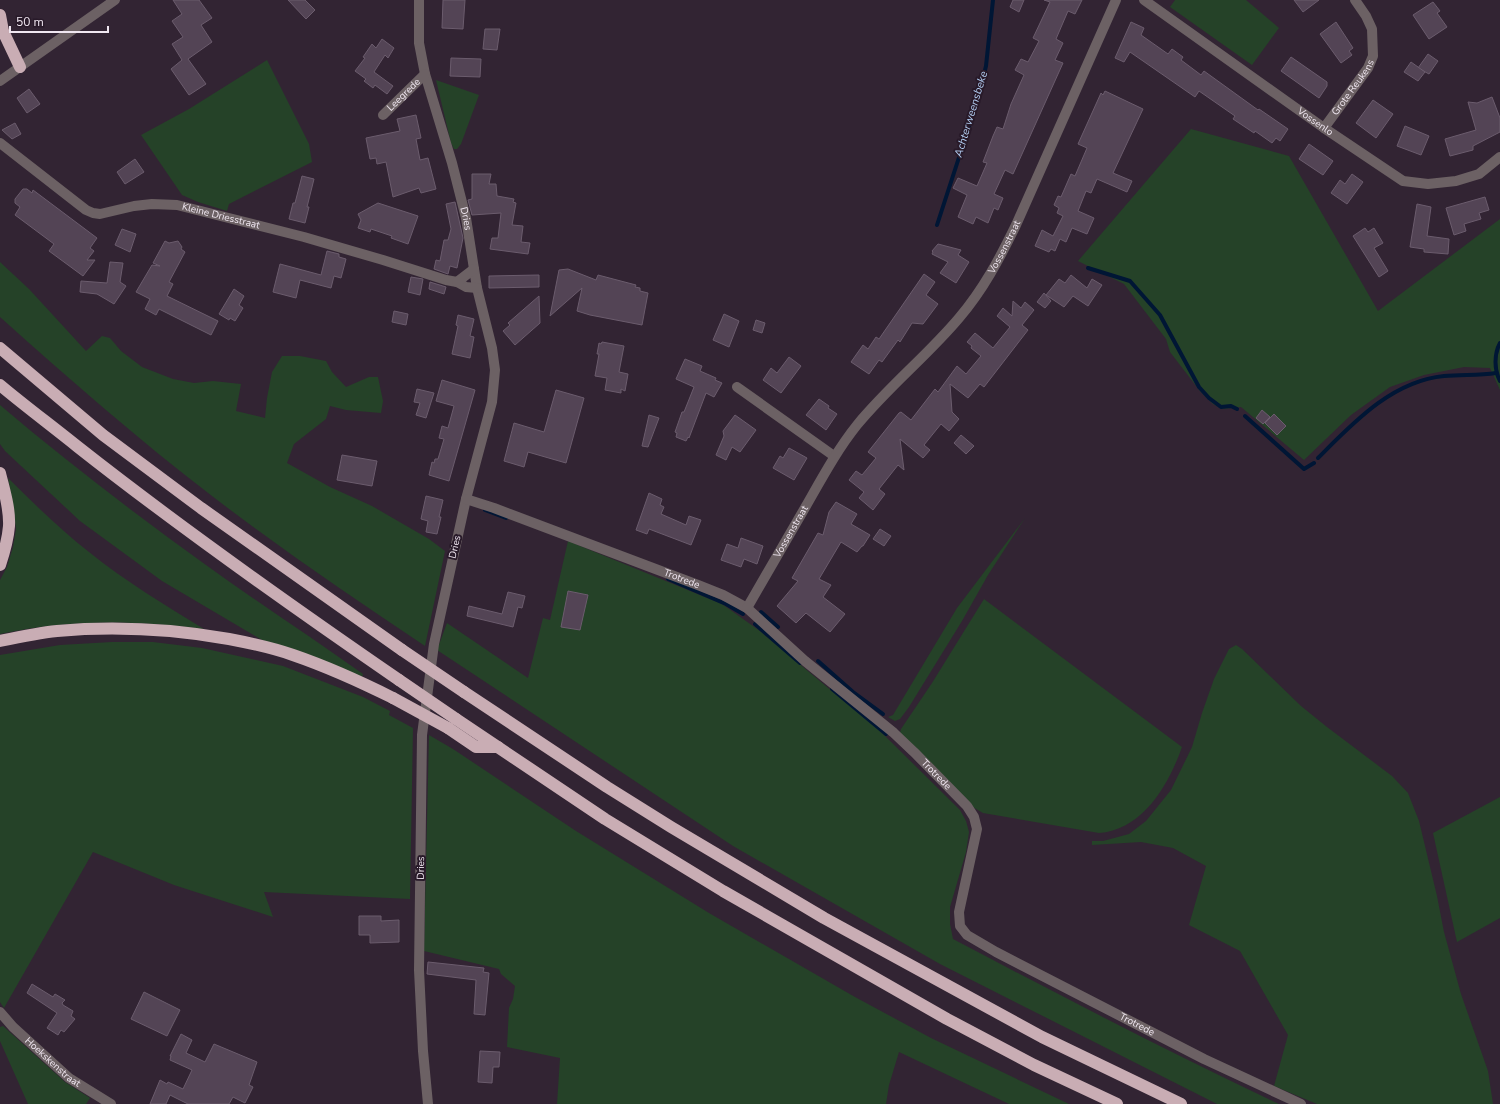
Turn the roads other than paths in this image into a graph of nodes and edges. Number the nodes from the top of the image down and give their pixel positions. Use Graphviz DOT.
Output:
graph roads {
  1 [pos="115,0"];
  2 [pos="419,0"];
  3 [pos="1116,0"];
  4 [pos="1144,0"];
  5 [pos="1355,0"];
  6 [pos="0,15"];
  7 [pos="20,67"];
  8 [pos="425,74"];
  9 [pos="0,81"];
  10 [pos="383,115"];
  11 [pos="1324,128"];
  12 [pos="0,143"];
  13 [pos="1500,157"];
  14 [pos="474,269"];
  15 [pos="457,282"];
  16 [pos="477,288"];
  17 [pos="0,348"];
  18 [pos="0,384"];
  19 [pos="737,386"];
  20 [pos="834,456"];
  21 [pos="0,473"];
  22 [pos="466,499"];
  23 [pos="0,565"];
  24 [pos="747,608"];
  25 [pos="0,640"];
  26 [pos="452,724"];
  27 [pos="0,1012"];
  28 [pos="111,1104"];
  29 [pos="428,1104"];
  30 [pos="1117,1104"];
  31 [pos="1181,1104"];
  32 [pos="1301,1104"];
  1 -- 7 [label="street"];
  2 -- 8 [label="street, Dries"];
  3 -- 20 [label="street, Vossenstraat"];
  4 -- 11 [label="street, Vossenlo"];
  5 -- 11 [label="street, Grote Reukens"];
  6 -- 7 [label="highway"];
  7 -- 9 [label="street"];
  8 -- 10 [label="street, Leegrede"];
  8 -- 14 [label="street, Dries"];
  11 -- 13 [label="street, Vossenlo"];
  12 -- 15 [label="street, Kleine Driesstraat"];
  14 -- 15 [label="street"];
  14 -- 16 [label="street, Dries"];
  15 -- 16 [label="street, Kleine Driesstraat"];
  16 -- 22 [label="street, Dries"];
  17 -- 31 [label="highway, bridge"];
  18 -- 26 [label="highway, bridge"];
  19 -- 20 [label="street"];
  20 -- 24 [label="street, Vossenstraat"];
  21 -- 23 [label="highway"];
  22 -- 24 [label="street, Trotrede"];
  22 -- 29 [label="street, Dries"];
  24 -- 32 [label="street, Trotrede"];
  25 -- 26 [label="highway, bridge"];
  26 -- 30 [label="highway"];
  27 -- 28 [label="street, Hoekskenstraat"];
}
